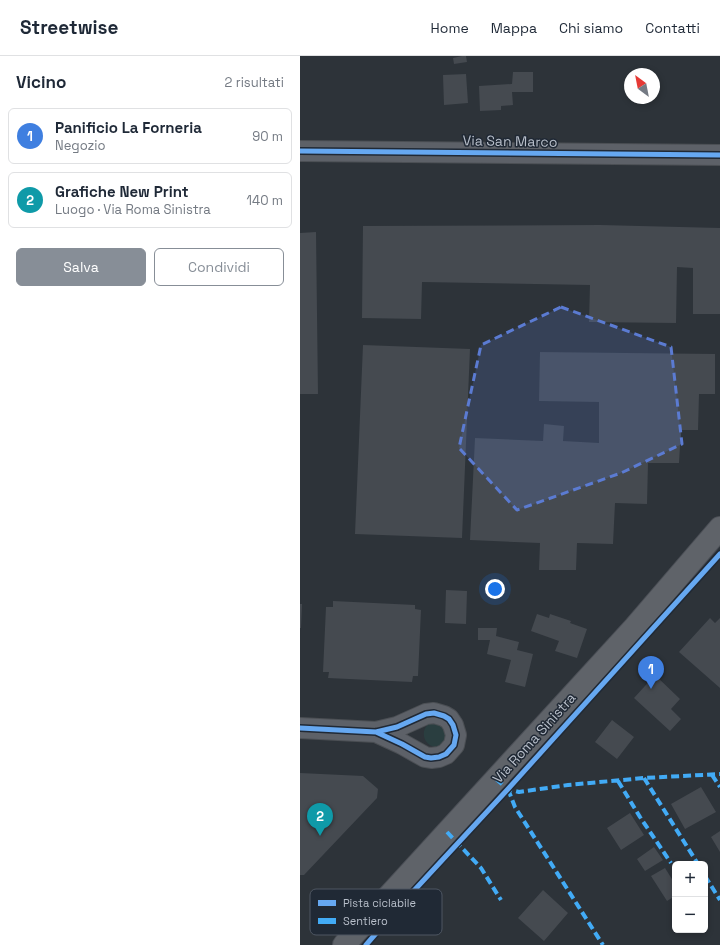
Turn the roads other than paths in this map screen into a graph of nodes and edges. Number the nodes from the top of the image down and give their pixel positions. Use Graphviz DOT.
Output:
graph roads {
  1 [pos="300,151"];
  2 [pos="720,155"];
  3 [pos="720,528"];
  4 [pos="300,728"];
  5 [pos="376,732"];
  6 [pos="395,889"];
  7 [pos="353,935"];
  8 [pos="344,945"];
  1 -- 2 [label="street, Via San Marco"];
  3 -- 6 [label="main road, Via Roma Sinistra"];
  4 -- 5 [label="street"];
  7 -- 8 [label="main road, Via Roma Sinistra"];
}
